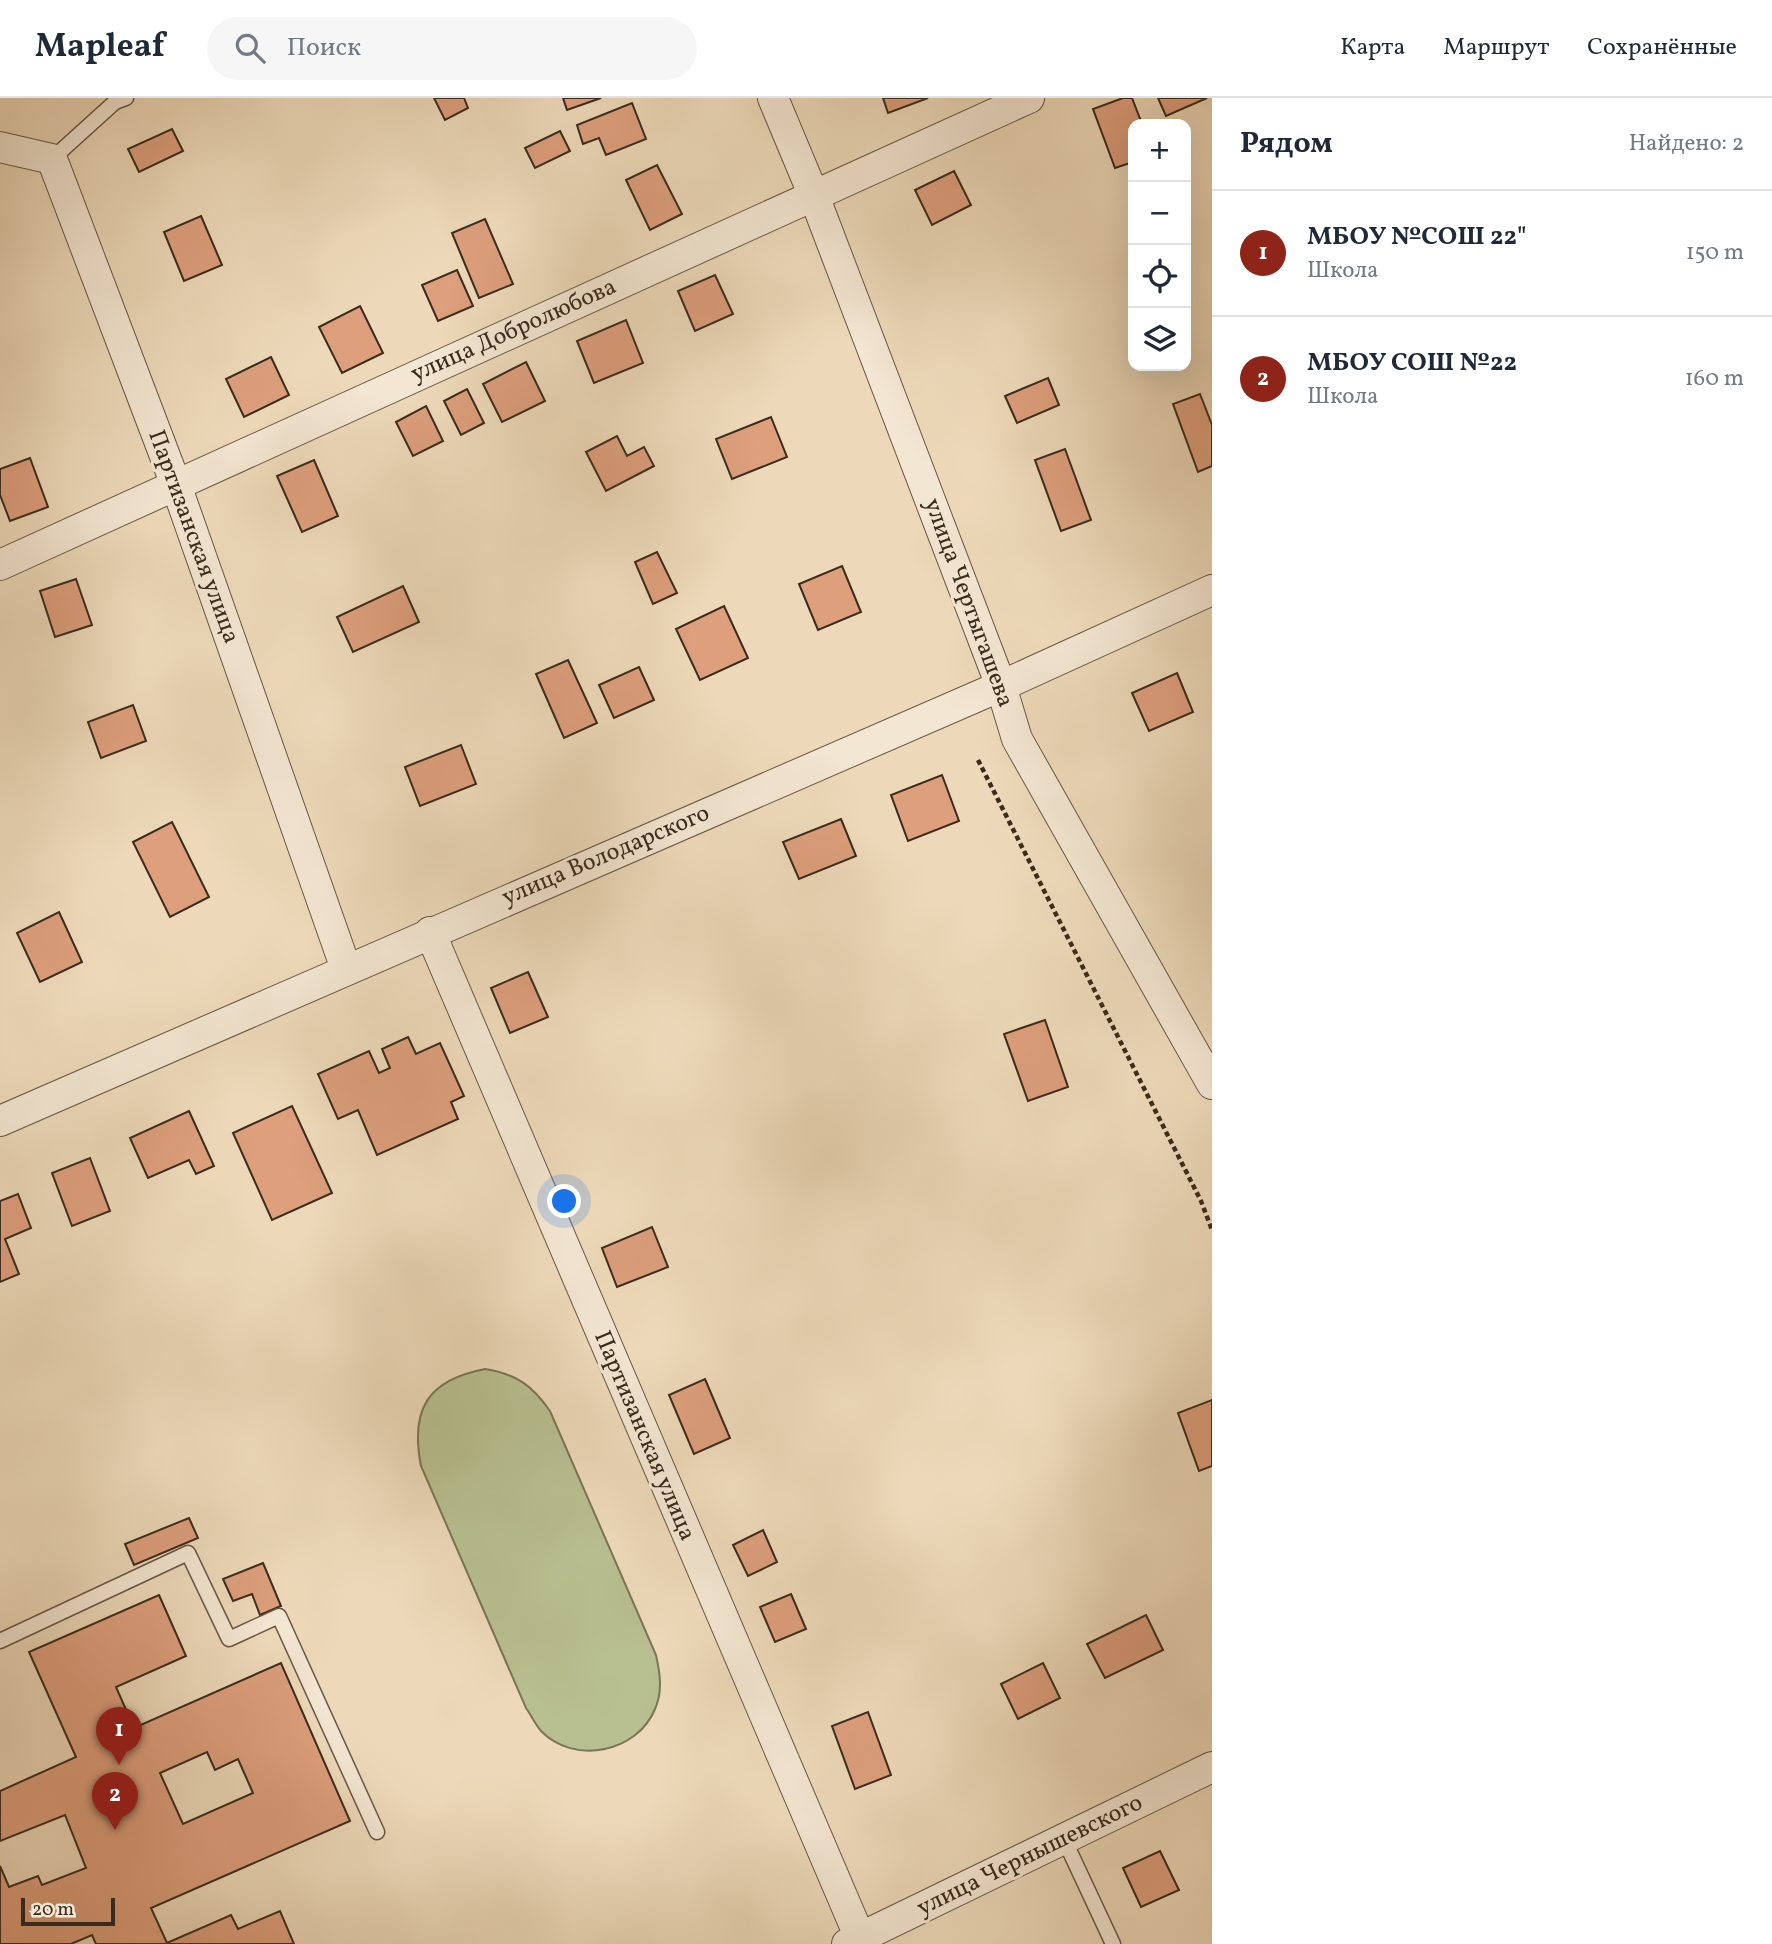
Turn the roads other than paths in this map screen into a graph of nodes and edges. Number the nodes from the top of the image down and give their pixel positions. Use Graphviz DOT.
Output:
graph roads {
  1 [pos="773,98"];
  2 [pos="1029,98"];
  3 [pos="118,99"];
  4 [pos="0,147"];
  5 [pos="52,159"];
  6 [pos="814,196"];
  7 [pos="176,485"];
  8 [pos="0,565"];
  9 [pos="1212,590"];
  10 [pos="1001,686"];
  11 [pos="430,932"];
  12 [pos="346,969"];
  13 [pos="1209,1070"];
  14 [pos="0,1121"];
  15 [pos="0,1642"];
  16 [pos="1212,1767"];
  17 [pos="377,1832"];
  18 [pos="1064,1839"];
  19 [pos="854,1941"];
  20 [pos="1113,1944"];
  1 -- 6 [label="street, улица Чертыгашева"];
  2 -- 6 [label="street, улица Добролюбова"];
  3 -- 5 [label="lane"];
  4 -- 5 [label="street"];
  5 -- 7 [label="street, Партизанская улица"];
  6 -- 7 [label="street, улица Добролюбова"];
  6 -- 10 [label="street, улица Чертыгашева"];
  7 -- 8 [label="street, улица Добролюбова"];
  7 -- 12 [label="street, Партизанская улица"];
  9 -- 10 [label="street, улица Володарского"];
  10 -- 11 [label="street, улица Володарского"];
  10 -- 13 [label="street, улица Чертыгашева"];
  11 -- 12 [label="street, улица Володарского"];
  11 -- 19 [label="street, Партизанская улица"];
  12 -- 14 [label="street, улица Володарского"];
  15 -- 17 [label="lane"];
  16 -- 18 [label="street, улица Чернышевского"];
  18 -- 19 [label="street, улица Чернышевского"];
  18 -- 20 [label="lane"];
}
